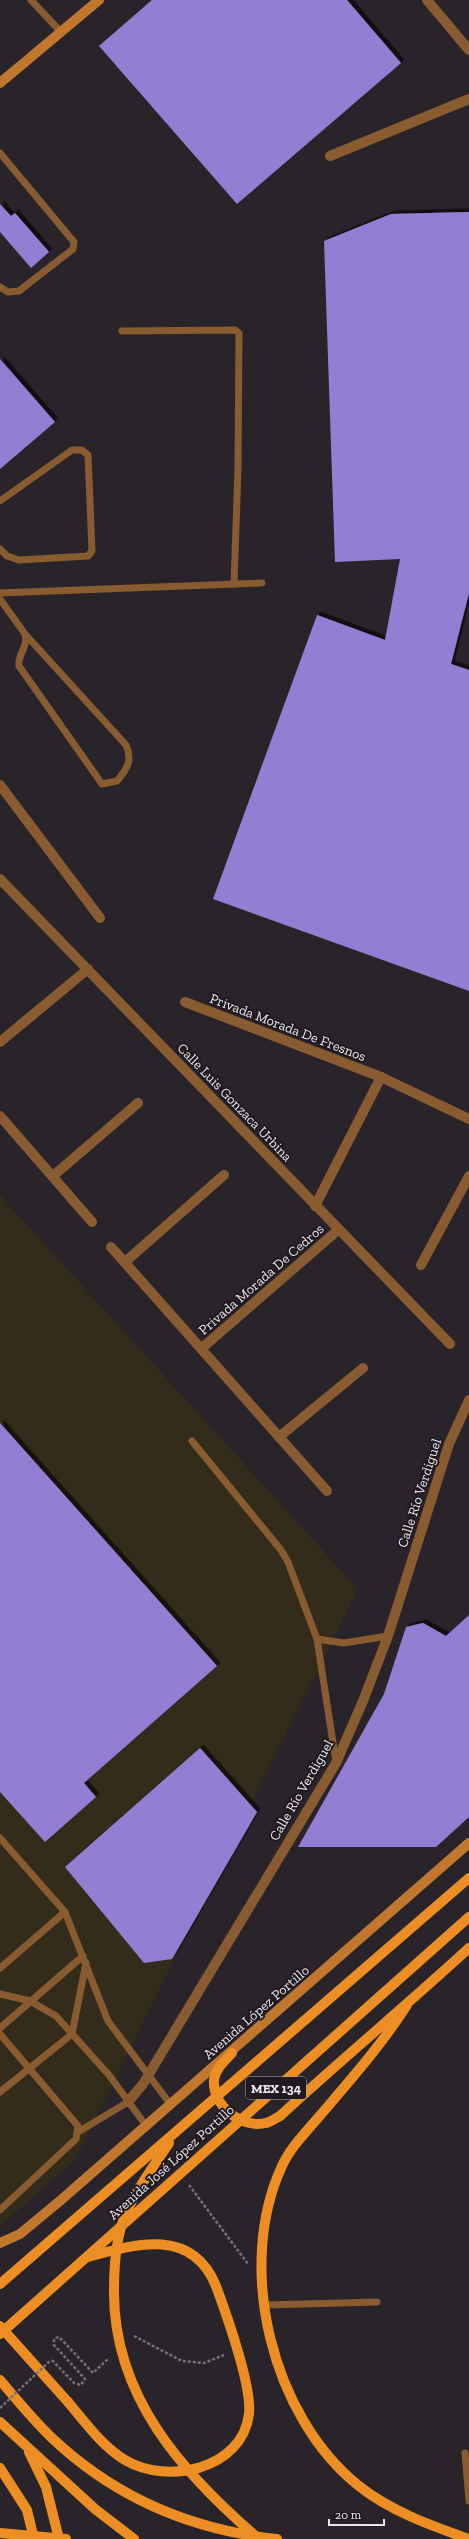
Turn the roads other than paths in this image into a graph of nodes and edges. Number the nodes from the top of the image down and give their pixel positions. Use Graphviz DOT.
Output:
graph roads {
  1 [pos="31,0"];
  2 [pos="99,0"];
  3 [pos="427,0"];
  4 [pos="60,32"];
  5 [pos="469,50"];
  6 [pos="0,83"];
  7 [pos="469,99"];
  8 [pos="0,153"];
  9 [pos="330,156"];
  10 [pos="0,287"];
  11 [pos="122,331"];
  12 [pos="0,501"];
  13 [pos="0,549"];
  14 [pos="262,583"];
  15 [pos="234,584"];
  16 [pos="0,593"];
  17 [pos="0,599"];
  18 [pos="25,634"];
  19 [pos="0,785"];
  20 [pos="0,879"];
  21 [pos="100,918"];
  22 [pos="88,969"];
  23 [pos="185,1002"];
  24 [pos="0,1042"];
  25 [pos="381,1077"];
  26 [pos="138,1103"];
  27 [pos="0,1116"];
  28 [pos="469,1119"];
  29 [pos="224,1175"];
  30 [pos="53,1176"];
  31 [pos="469,1176"];
  32 [pos="315,1206"];
  33 [pos="92,1222"];
  34 [pos="338,1230"];
  35 [pos="111,1247"];
  36 [pos="125,1262"];
  37 [pos="421,1265"];
  38 [pos="450,1344"];
  39 [pos="202,1348"];
  40 [pos="363,1368"];
  41 [pos="469,1400"];
  42 [pos="279,1437"];
  43 [pos="192,1441"];
  44 [pos="327,1491"];
  45 [pos="388,1636"];
  46 [pos="318,1639"];
  47 [pos="336,1763"];
  48 [pos="0,1838"];
  49 [pos="469,1843"];
  50 [pos="469,1878"];
  51 [pos="65,1912"];
  52 [pos="469,1917"];
  53 [pos="469,1948"];
  54 [pos="83,1956"];
  55 [pos="86,1963"];
  56 [pos="0,1968"];
  57 [pos="0,1994"];
  58 [pos="30,2001"];
  59 [pos="407,2005"];
  60 [pos="0,2028"];
  61 [pos="0,2034"];
  62 [pos="72,2034"];
  63 [pos="232,2052"];
  64 [pos="27,2069"];
  65 [pos="147,2074"];
  66 [pos="3,2090"];
  67 [pos="128,2102"];
  68 [pos="171,2105"];
  69 [pos="146,2127"];
  70 [pos="78,2132"];
  71 [pos="177,2132"];
  72 [pos="0,2210"];
  73 [pos="0,2243"];
  74 [pos="84,2258"];
  75 [pos="0,2284"];
  76 [pos="377,2302"];
  77 [pos="265,2305"];
  78 [pos="0,2326"];
  79 [pos="0,2334"];
  80 [pos="0,2380"];
  81 [pos="0,2422"];
  82 [pos="26,2447"];
  83 [pos="465,2453"];
  84 [pos="0,2468"];
  85 [pos="469,2501"];
  86 [pos="0,2533"];
  87 [pos="469,2538"];
  88 [pos="34,2539"];
  89 [pos="59,2539"];
  90 [pos="66,2539"];
  91 [pos="134,2539"];
  92 [pos="259,2539"];
  93 [pos="277,2539"];
  1 -- 4 [label="lane"];
  2 -- 4 [label="street"];
  3 -- 5 [label="street"];
  4 -- 6 [label="street"];
  7 -- 9 [label="street"];
  8 -- 10 [label="lane"];
  11 -- 15 [label="lane"];
  12 -- 13 [label="lane"];
  14 -- 15 [label="lane"];
  15 -- 16 [label="lane"];
  17 -- 18 [label="lane"];
  18 -- 18 [label="lane"];
  19 -- 21 [label="street"];
  20 -- 22 [label="street, Calle Luis Gonzaca Urbina"];
  22 -- 24 [label="street"];
  22 -- 32 [label="street, Calle Luis Gonzaca Urbina"];
  23 -- 25 [label="street, Privada Morada De Fresnos"];
  25 -- 28 [label="street, Privada Morada De Fresnos"];
  25 -- 32 [label="street"];
  26 -- 30 [label="street"];
  27 -- 30 [label="street"];
  29 -- 36 [label="street"];
  30 -- 33 [label="street"];
  31 -- 37 [label="street"];
  32 -- 34 [label="street, Calle Luis Gonzaca Urbina"];
  34 -- 38 [label="street, Calle Luis Gonzaca Urbina"];
  34 -- 39 [label="street, Privada Morada De Cedros"];
  35 -- 36 [label="street, Privada Morada De Cedros"];
  36 -- 39 [label="street, Privada Morada De Cedros"];
  39 -- 42 [label="street, Privada Morada De Cedros"];
  40 -- 42 [label="street"];
  41 -- 45 [label="street, Calle Río Verdiguel"];
  42 -- 44 [label="street, Privada Morada De Cedros"];
  43 -- 46 [label="lane"];
  45 -- 46 [label="lane"];
  45 -- 47 [label="street, Calle Río Verdiguel"];
  46 -- 47 [label="lane"];
  47 -- 65 [label="street, Calle Río Verdiguel"];
  48 -- 51 [label="lane"];
  49 -- 63 [label="street, Avenida López Portillo"];
  50 -- 71 [label="main road, Avenida José López Portillo / MEX 134, bridge"];
  51 -- 54 [label="lane"];
  51 -- 56 [label="lane"];
  52 -- 74 [label="main road, Avenida José López Portillo / MEX 134, bridge"];
  53 -- 59 [label="main road"];
  54 -- 55 [label="lane"];
  54 -- 58 [label="lane"];
  55 -- 62 [label="lane"];
  55 -- 65 [label="lane"];
  57 -- 58 [label="lane"];
  58 -- 60 [label="lane"];
  58 -- 62 [label="lane"];
  59 -- 63 [label="main road"];
  59 -- 77 [label="main road"];
  61 -- 64 [label="lane"];
  62 -- 64 [label="lane"];
  62 -- 67 [label="lane"];
  63 -- 68 [label="street, Avenida López Portillo"];
  64 -- 66 [label="lane"];
  64 -- 70 [label="lane"];
  65 -- 67 [label="street, Calle Río Verdiguel"];
  65 -- 68 [label="lane"];
  67 -- 69 [label="lane"];
  67 -- 70 [label="lane"];
  68 -- 69 [label="street, Avenida López Portillo"];
  69 -- 73 [label="street, Avenida López Portillo"];
  70 -- 72 [label="lane"];
  71 -- 75 [label="main road, Avenida José López Portillo / MEX 134, bridge"];
  71 -- 92 [label="main road, bridge"];
  74 -- 78 [label="main road, bridge"];
  74 -- 79 [label="main road, Avenida José López Portillo / MEX 134, bridge"];
  76 -- 77 [label="lane"];
  77 -- 87 [label="main road"];
  80 -- 93 [label="main road"];
  81 -- 82 [label="main road"];
  82 -- 89 [label="main road"];
  82 -- 91 [label="main road"];
  83 -- 85 [label="lane"];
  84 -- 88 [label="main road"];
  86 -- 90 [label="main road, bridge"];
}
